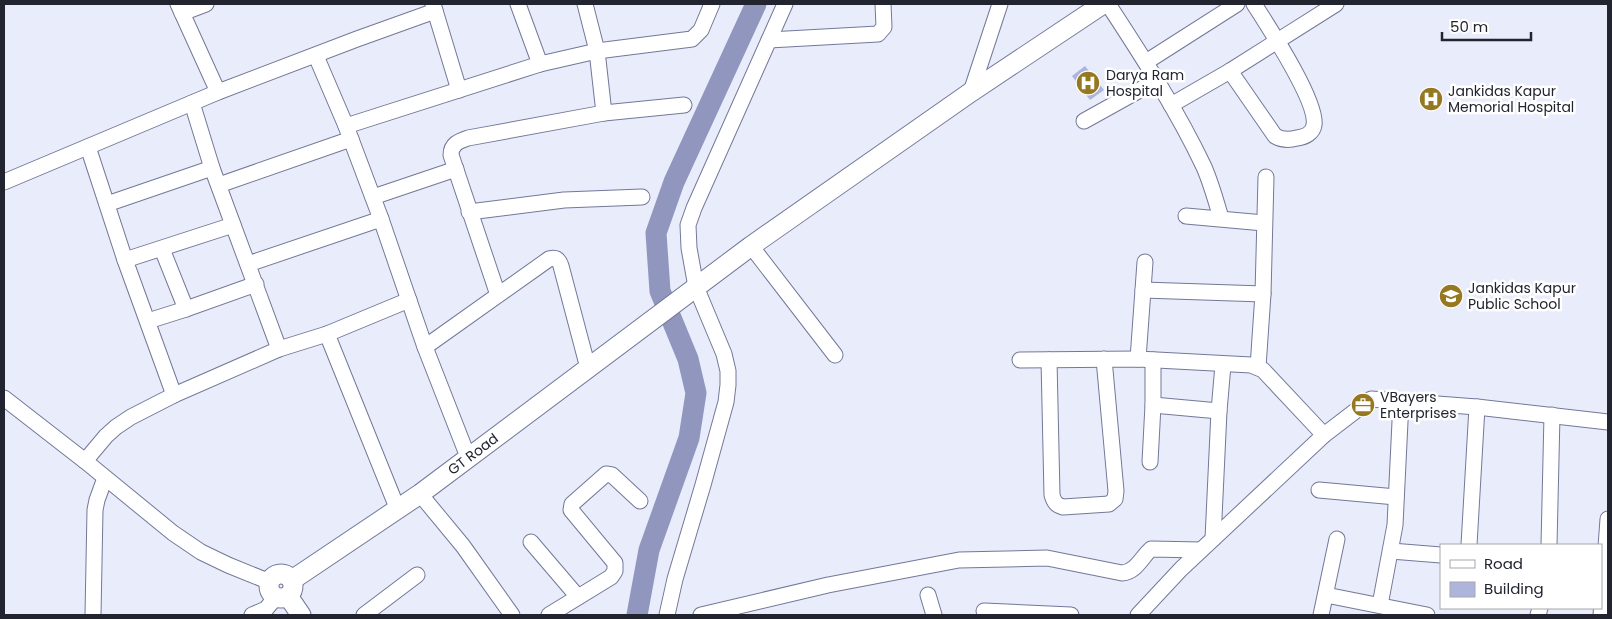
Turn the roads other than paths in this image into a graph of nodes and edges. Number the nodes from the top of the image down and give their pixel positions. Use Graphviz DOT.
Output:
graph roads {
  1 [pos="206,4"];
  2 [pos="518,4"];
  3 [pos="585,4"];
  4 [pos="712,4"];
  5 [pos="786,4"];
  6 [pos="883,4"];
  7 [pos="1000,4"];
  8 [pos="1103,4"];
  9 [pos="1108,4"];
  10 [pos="1236,4"];
  11 [pos="1254,4"];
  12 [pos="1336,4"];
  13 [pos="180,8"];
  14 [pos="434,8"];
  15 [pos="769,40"];
  16 [pos="1278,41"];
  17 [pos="597,51"];
  18 [pos="316,56"];
  19 [pos="1146,62"];
  20 [pos="540,64"];
  21 [pos="1230,72"];
  22 [pos="1156,81"];
  23 [pos="459,90"];
  24 [pos="218,92"];
  25 [pos="971,92"];
  26 [pos="192,103"];
  27 [pos="684,105"];
  28 [pos="1171,105"];
  29 [pos="604,113"];
  30 [pos="1084,121"];
  31 [pos="349,132"];
  32 [pos="88,147"];
  33 [pos="212,168"];
  34 [pos="456,169"];
  35 [pos="1266,177"];
  36 [pos="4,182"];
  37 [pos="219,185"];
  38 [pos="373,197"];
  39 [pos="642,197"];
  40 [pos="107,204"];
  41 [pos="469,212"];
  42 [pos="1186,216"];
  43 [pos="1222,218"];
  44 [pos="382,219"];
  45 [pos="1264,223"];
  46 [pos="233,225"];
  47 [pos="752,246"];
  48 [pos="162,249"];
  49 [pos="125,260"];
  50 [pos="1145,262"];
  51 [pos="248,264"];
  52 [pos="256,284"];
  53 [pos="1143,290"];
  54 [pos="692,291"];
  55 [pos="1263,294"];
  56 [pos="498,295"];
  57 [pos="409,300"];
  58 [pos="186,310"];
  59 [pos="148,321"];
  60 [pos="327,334"];
  61 [pos="425,347"];
  62 [pos="279,349"];
  63 [pos="835,356"];
  64 [pos="1104,359"];
  65 [pos="1145,359"];
  66 [pos="1020,360"];
  67 [pos="1049,360"];
  68 [pos="1223,364"];
  69 [pos="1258,367"];
  70 [pos="588,368"];
  71 [pos="174,395"];
  72 [pos="4,398"];
  73 [pos="1401,400"];
  74 [pos="1153,405"];
  75 [pos="1476,407"];
  76 [pos="1219,411"];
  77 [pos="1552,415"];
  78 [pos="1608,422"];
  79 [pos="1324,436"];
  80 [pos="468,457"];
  81 [pos="85,461"];
  82 [pos="1150,462"];
  83 [pos="105,478"];
  84 [pos="1319,490"];
  85 [pos="420,494"];
  86 [pos="1396,497"];
  87 [pos="640,501"];
  88 [pos="398,510"];
  89 [pos="1608,519"];
  90 [pos="1212,539"];
  91 [pos="1336,539"];
  92 [pos="531,542"];
  93 [pos="1469,544"];
  94 [pos="1549,544"];
  95 [pos="1201,550"];
  96 [pos="1391,551"];
  97 [pos="1440,555"];
  98 [pos="417,575"];
  99 [pos="281,589"];
  100 [pos="928,595"];
  101 [pos="1326,595"];
  102 [pos="578,597"];
  103 [pos="1602,601"];
  104 [pos="1380,605"];
  105 [pos="984,611"];
  106 [pos="93,615"];
  107 [pos="252,615"];
  108 [pos="301,615"];
  109 [pos="364,615"];
  110 [pos="512,615"];
  111 [pos="549,615"];
  112 [pos="667,615"];
  113 [pos="701,615"];
  114 [pos="934,615"];
  115 [pos="1071,615"];
  116 [pos="1138,615"];
  117 [pos="1321,615"];
  118 [pos="1427,615"];
  1 -- 13 [label="street"];
  2 -- 20 [label="street"];
  3 -- 17 [label="street"];
  4 -- 17 [label="street"];
  5 -- 15 [label="street"];
  6 -- 15 [label="street"];
  7 -- 25 [label="street"];
  8 -- 25 [label="main road, GT Road"];
  9 -- 19 [label="street"];
  10 -- 19 [label="street"];
  11 -- 16 [label="street"];
  12 -- 16 [label="street"];
  13 -- 24 [label="street"];
  14 -- 18 [label="street"];
  14 -- 23 [label="street"];
  15 -- 54 [label="street"];
  16 -- 21 [label="street"];
  16 -- 21 [label="street"];
  17 -- 20 [label="street"];
  17 -- 29 [label="street"];
  18 -- 24 [label="street"];
  18 -- 31 [label="street"];
  19 -- 22 [label="street"];
  20 -- 23 [label="street"];
  21 -- 28 [label="street"];
  22 -- 28 [label="street"];
  22 -- 30 [label="street"];
  23 -- 31 [label="street"];
  24 -- 26 [label="street"];
  25 -- 47 [label="main road, GT Road"];
  26 -- 32 [label="street"];
  26 -- 33 [label="street"];
  27 -- 29 [label="street"];
  28 -- 43 [label="street"];
  29 -- 34 [label="street"];
  31 -- 37 [label="street"];
  31 -- 38 [label="street"];
  32 -- 36 [label="street"];
  32 -- 40 [label="street"];
  33 -- 37 [label="street"];
  33 -- 40 [label="street"];
  34 -- 38 [label="street"];
  34 -- 41 [label="street"];
  35 -- 45 [label="street"];
  37 -- 46 [label="street"];
  38 -- 44 [label="street"];
  39 -- 41 [label="street"];
  40 -- 49 [label="street"];
  41 -- 56 [label="street"];
  42 -- 43 [label="street"];
  43 -- 45 [label="street"];
  44 -- 51 [label="street"];
  44 -- 57 [label="street"];
  45 -- 55 [label="street"];
  46 -- 48 [label="street"];
  46 -- 51 [label="street"];
  47 -- 54 [label="main road, GT Road"];
  47 -- 63 [label="street"];
  48 -- 49 [label="street"];
  48 -- 58 [label="street"];
  49 -- 59 [label="street"];
  50 -- 53 [label="street"];
  51 -- 52 [label="street"];
  52 -- 58 [label="street"];
  52 -- 62 [label="street"];
  53 -- 55 [label="street"];
  53 -- 65 [label="street"];
  54 -- 70 [label="main road, GT Road"];
  54 -- 112 [label="street"];
  55 -- 69 [label="street"];
  56 -- 61 [label="street"];
  56 -- 70 [label="street"];
  57 -- 60 [label="street"];
  57 -- 61 [label="street"];
  58 -- 59 [label="street"];
  59 -- 71 [label="street"];
  60 -- 62 [label="street"];
  60 -- 88 [label="street"];
  61 -- 80 [label="street"];
  62 -- 71 [label="street"];
  64 -- 65 [label="street"];
  64 -- 67 [label="street"];
  64 -- 67 [label="street"];
  65 -- 68 [label="street"];
  65 -- 74 [label="street"];
  66 -- 67 [label="street"];
  68 -- 69 [label="street"];
  68 -- 76 [label="street"];
  69 -- 79 [label="street"];
  70 -- 80 [label="main road, GT Road"];
  71 -- 81 [label="street"];
  72 -- 81 [label="street"];
  73 -- 75 [label="street"];
  73 -- 79 [label="street"];
  73 -- 86 [label="street"];
  74 -- 76 [label="street"];
  74 -- 82 [label="street"];
  75 -- 77 [label="street"];
  75 -- 93 [label="street"];
  76 -- 90 [label="street"];
  77 -- 78 [label="street"];
  77 -- 94 [label="street"];
  79 -- 90 [label="street"];
  80 -- 85 [label="main road, GT Road"];
  81 -- 83 [label="street"];
  83 -- 99 [label="street"];
  83 -- 106 [label="street"];
  84 -- 86 [label="street"];
  85 -- 88 [label="main road, GT Road"];
  85 -- 110 [label="street"];
  86 -- 96 [label="street"];
  87 -- 102 [label="street"];
  88 -- 99 [label="main road, GT Road"];
  89 -- 103 [label="street"];
  90 -- 95 [label="street"];
  91 -- 101 [label="street"];
  92 -- 102 [label="street"];
  95 -- 113 [label="street"];
  95 -- 116 [label="street"];
  96 -- 97 [label="street"];
  96 -- 104 [label="street"];
  98 -- 109 [label="street"];
  99 -- 107 [label="street"];
  99 -- 108 [label="main road"];
  100 -- 114 [label="street"];
  101 -- 104 [label="street"];
  101 -- 117 [label="street"];
  102 -- 111 [label="street"];
  104 -- 118 [label="street"];
  105 -- 115 [label="street"];
}
